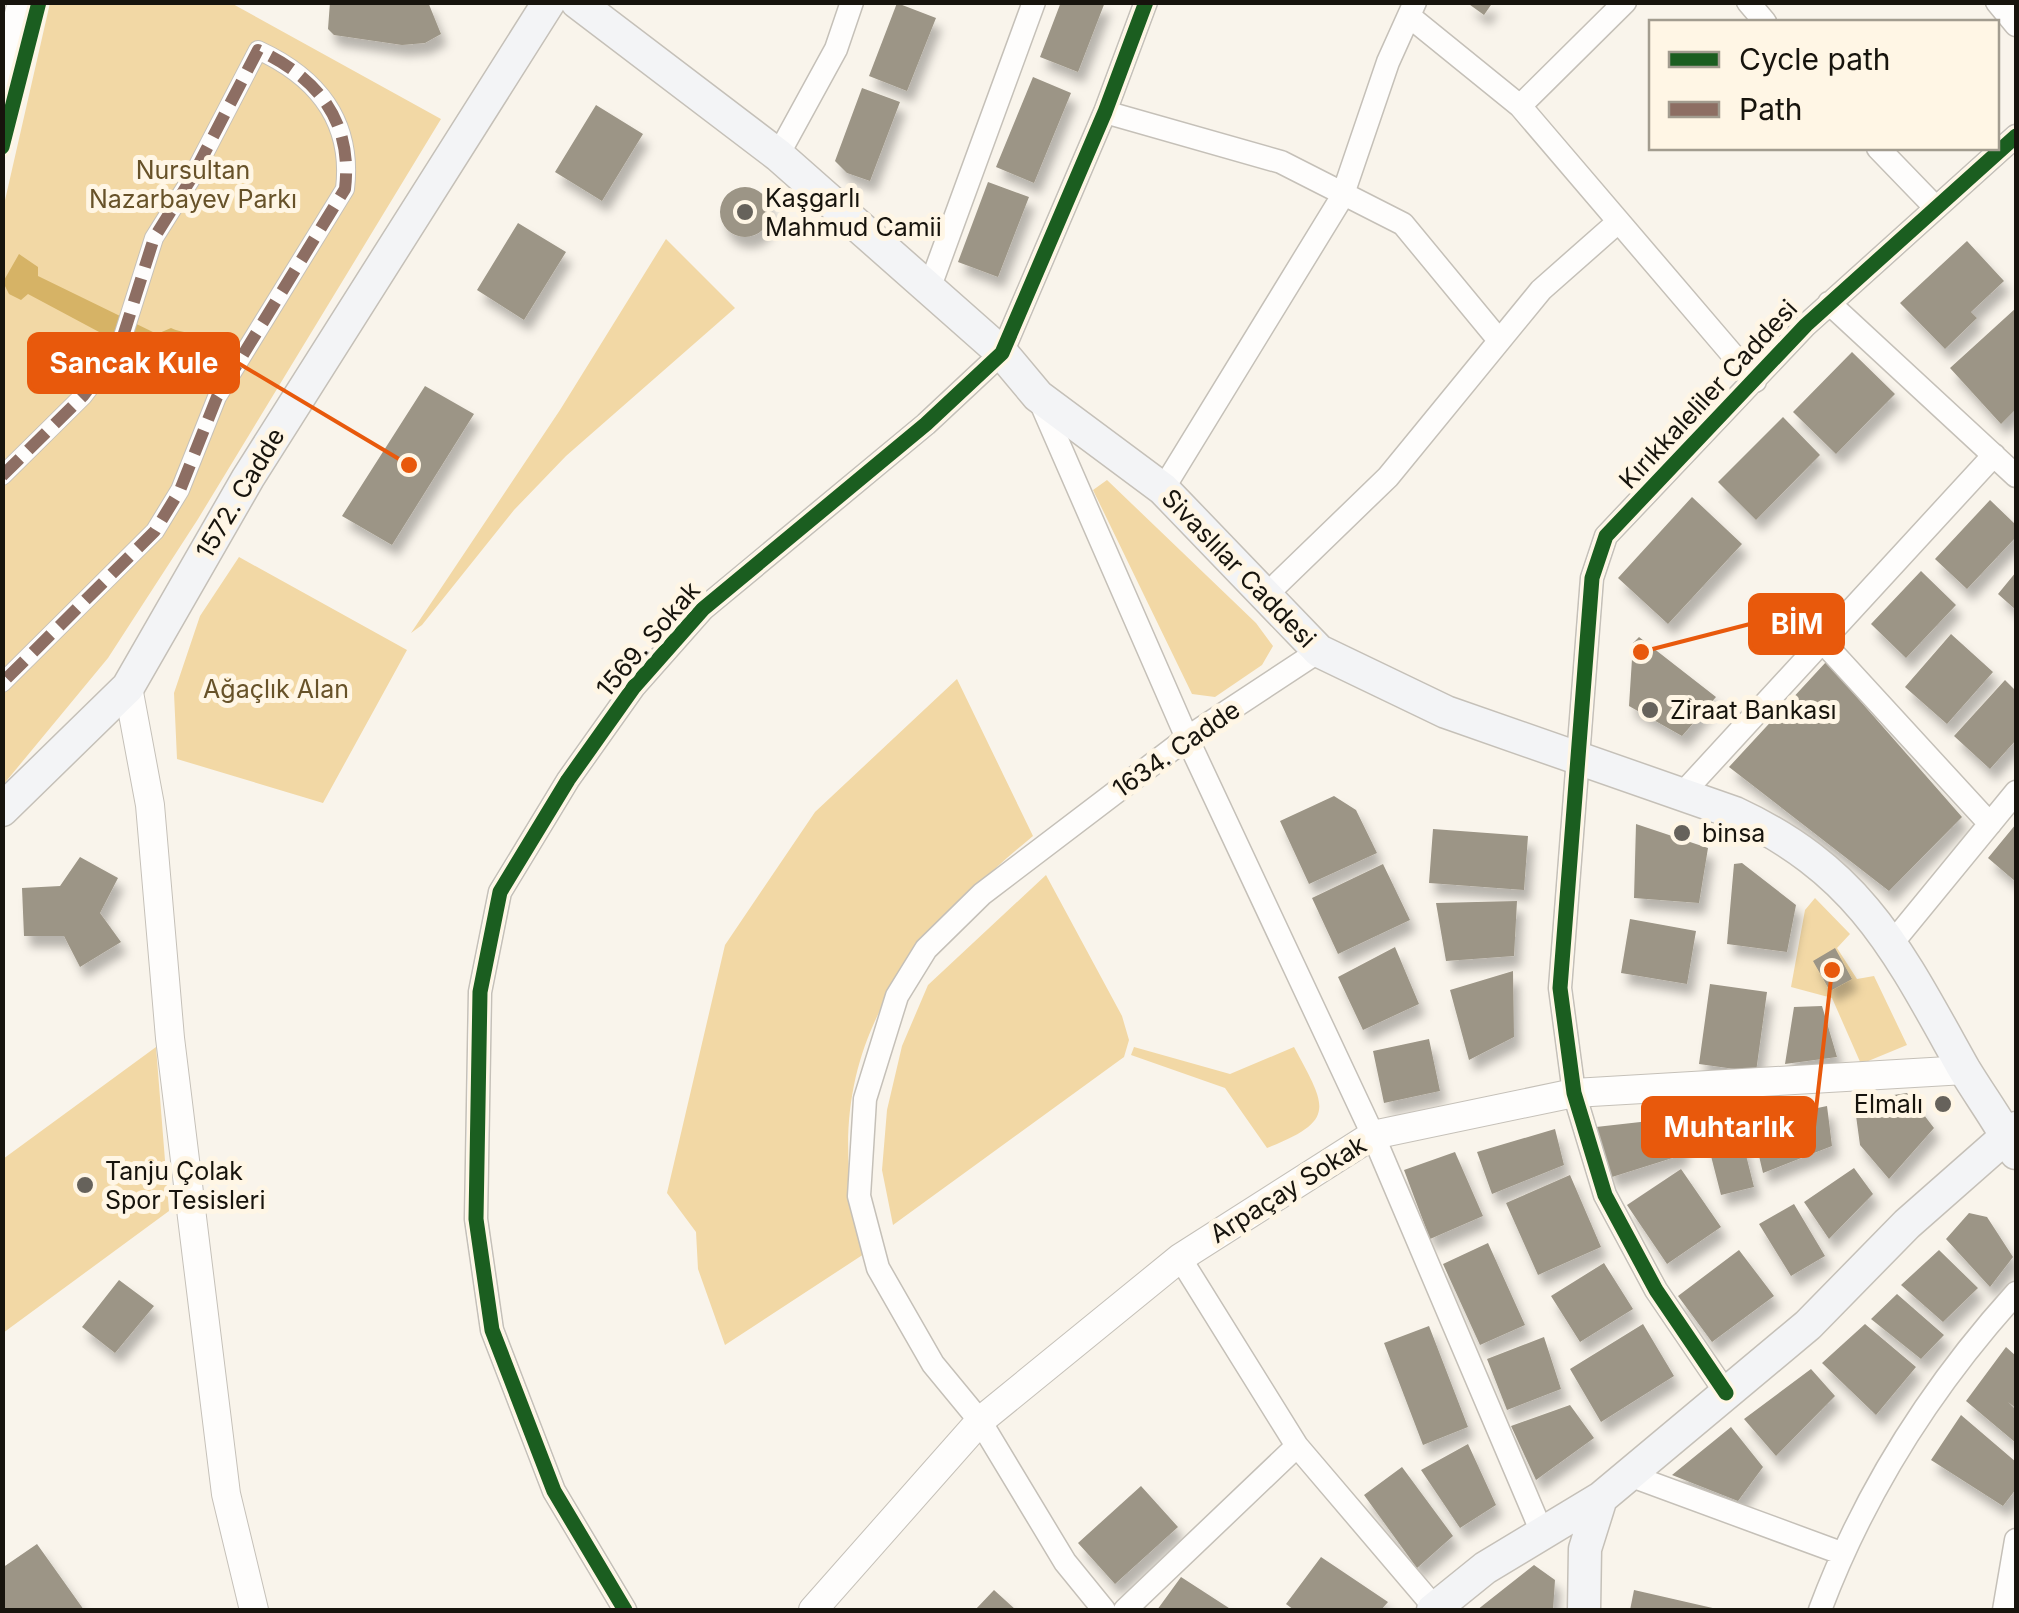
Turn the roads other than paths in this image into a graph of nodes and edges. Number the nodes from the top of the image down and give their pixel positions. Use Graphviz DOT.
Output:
graph roads {
  1 [pos="22,2"];
  2 [pos="549,2"];
  3 [pos="577,2"];
  4 [pos="852,2"];
  5 [pos="1034,2"];
  6 [pos="1146,2"];
  7 [pos="1624,2"];
  8 [pos="1997,2"];
  9 [pos="1412,9"];
  10 [pos="2016,26"];
  11 [pos="2,82"];
  12 [pos="1520,106"];
  13 [pos="1105,112"];
  14 [pos="2016,136"];
  15 [pos="1880,150"];
  16 [pos="778,156"];
  17 [pos="1342,197"];
  18 [pos="1936,208"];
  19 [pos="1618,222"];
  20 [pos="929,289"];
  21 [pos="1829,303"];
  22 [pos="1498,339"];
  23 [pos="1002,353"];
  24 [pos="1755,381"];
  25 [pos="1038,396"];
  26 [pos="2009,465"];
  27 [pos="2,476"];
  28 [pos="1163,488"];
  29 [pos="1265,596"];
  30 [pos="1821,640"];
  31 [pos="1319,651"];
  32 [pos="2,682"];
  33 [pos="128,687"];
  34 [pos="1187,738"];
  35 [pos="1579,760"];
  36 [pos="2016,792"];
  37 [pos="1682,794"];
  38 [pos="2,810"];
  39 [pos="1990,824"];
  40 [pos="1892,942"];
  41 [pos="1965,1070"];
  42 [pos="1574,1093"];
  43 [pos="1373,1135"];
  44 [pos="2013,1138"];
  45 [pos="1180,1258"];
  46 [pos="2016,1293"];
  47 [pos="1726,1393"];
  48 [pos="980,1421"];
  49 [pos="1298,1446"];
  50 [pos="1629,1474"];
  51 [pos="1601,1498"];
  52 [pos="1543,1535"];
  53 [pos="2016,1540"];
  54 [pos="1841,1553"];
  55 [pos="1434,1609"];
  56 [pos="254,1610"];
  57 [pos="624,1610"];
  58 [pos="813,1610"];
  59 [pos="1104,1610"];
  60 [pos="1124,1610"];
  61 [pos="1584,1610"];
  62 [pos="1820,1610"];
  63 [pos="2004,1610"];
  1 -- 11 [label="street"];
  2 -- 33 [label="main road, 1572. Cadde"];
  3 -- 16 [label="main road, Sivaslılar Caddesi"];
  4 -- 16 [label="street"];
  5 -- 20 [label="street"];
  6 -- 13 [label="street"];
  7 -- 12 [label="street"];
  8 -- 10 [label="street"];
  9 -- 12 [label="street"];
  9 -- 17 [label="street"];
  12 -- 19 [label="street"];
  13 -- 17 [label="street"];
  13 -- 23 [label="street"];
  14 -- 18 [label="street, Kırıkkaleliler Caddesi"];
  15 -- 18 [label="street"];
  16 -- 20 [label="main road, Sivaslılar Caddesi"];
  17 -- 22 [label="street"];
  17 -- 28 [label="street"];
  18 -- 21 [label="street, Kırıkkaleliler Caddesi"];
  19 -- 22 [label="street"];
  19 -- 24 [label="street"];
  20 -- 23 [label="main road, Sivaslılar Caddesi"];
  21 -- 24 [label="street, Kırıkkaleliler Caddesi"];
  21 -- 26 [label="street"];
  22 -- 29 [label="street"];
  23 -- 25 [label="main road, Sivaslılar Caddesi"];
  23 -- 57 [label="street, 1569. Sokak"];
  24 -- 35 [label="street, Kırıkkaleliler Caddesi"];
  25 -- 28 [label="main road, Sivaslılar Caddesi"];
  25 -- 34 [label="street"];
  26 -- 30 [label="street"];
  27 -- 32 [label="street"];
  28 -- 29 [label="main road, Sivaslılar Caddesi"];
  29 -- 31 [label="main road, Sivaslılar Caddesi"];
  30 -- 37 [label="street"];
  30 -- 39 [label="street"];
  31 -- 34 [label="street, 1634. Cadde"];
  31 -- 35 [label="main road, Sivaslılar Caddesi"];
  33 -- 38 [label="main road, 1572. Cadde"];
  33 -- 56 [label="street"];
  34 -- 43 [label="street"];
  34 -- 48 [label="street, 1634. Cadde"];
  35 -- 37 [label="main road, Sivaslılar Caddesi"];
  35 -- 42 [label="street, Kırıkkaleliler Caddesi"];
  36 -- 39 [label="street"];
  37 -- 40 [label="main road, Sivaslılar Caddesi"];
  39 -- 40 [label="street"];
  40 -- 41 [label="main road, Sivaslılar Caddesi"];
  41 -- 42 [label="street, Arpaçay Sokak"];
  41 -- 44 [label="main road, Sivaslılar Caddesi"];
  42 -- 43 [label="street, Arpaçay Sokak"];
  42 -- 47 [label="street, Kırıkkaleliler Caddesi"];
  43 -- 45 [label="street, Arpaçay Sokak"];
  43 -- 52 [label="street"];
  44 -- 47 [label="main road"];
  45 -- 48 [label="street, Arpaçay Sokak"];
  45 -- 49 [label="street"];
  46 -- 54 [label="street"];
  47 -- 50 [label="main road"];
  48 -- 58 [label="street, Arpaçay Sokak"];
  48 -- 59 [label="street, 1634. Cadde"];
  49 -- 55 [label="street"];
  49 -- 60 [label="street"];
  50 -- 51 [label="main road"];
  50 -- 54 [label="street"];
  51 -- 52 [label="main road"];
  51 -- 61 [label="main road"];
  52 -- 55 [label="main road"];
  53 -- 63 [label="street"];
  54 -- 62 [label="street"];
}
